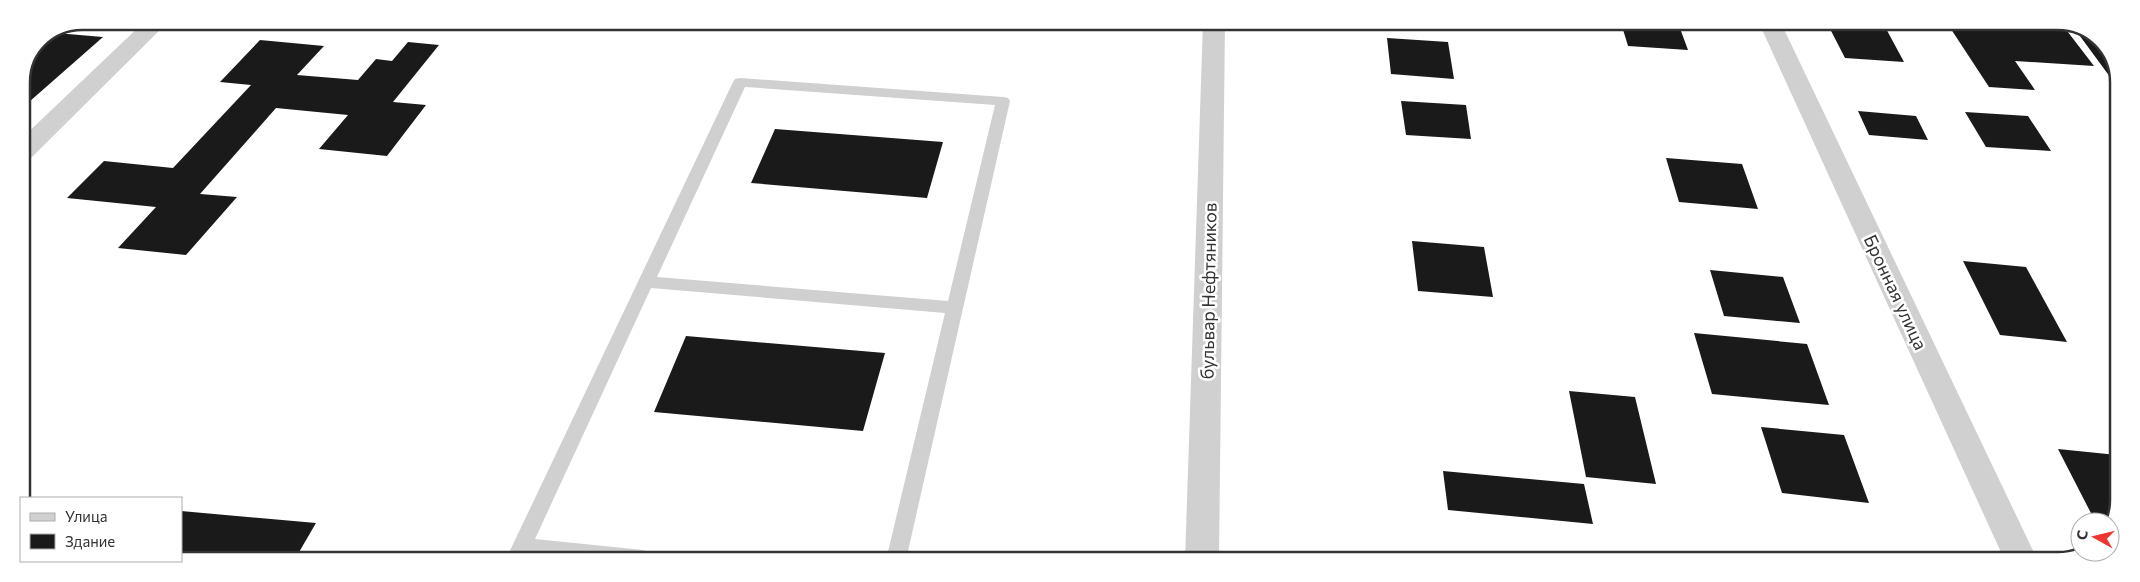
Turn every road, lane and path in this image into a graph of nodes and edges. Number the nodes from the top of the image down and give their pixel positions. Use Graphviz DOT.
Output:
graph roads {
  1 [pos="149,30"];
  2 [pos="1214,30"];
  3 [pos="1773,30"];
  4 [pos="30,144"];
  5 [pos="647,282"];
  6 [pos="955,308"];
  7 [pos="520,552"];
  8 [pos="898,552"];
  9 [pos="1202,552"];
  10 [pos="2018,552"];
  1 -- 4 [label="street"];
  2 -- 9 [label="street, бульвар Нефтяников"];
  3 -- 10 [label="street, Бронная улица"];
  5 -- 6 [label="lane"];
  5 -- 6 [label="lane"];
  5 -- 7 [label="lane"];
  6 -- 8 [label="lane"];
}
